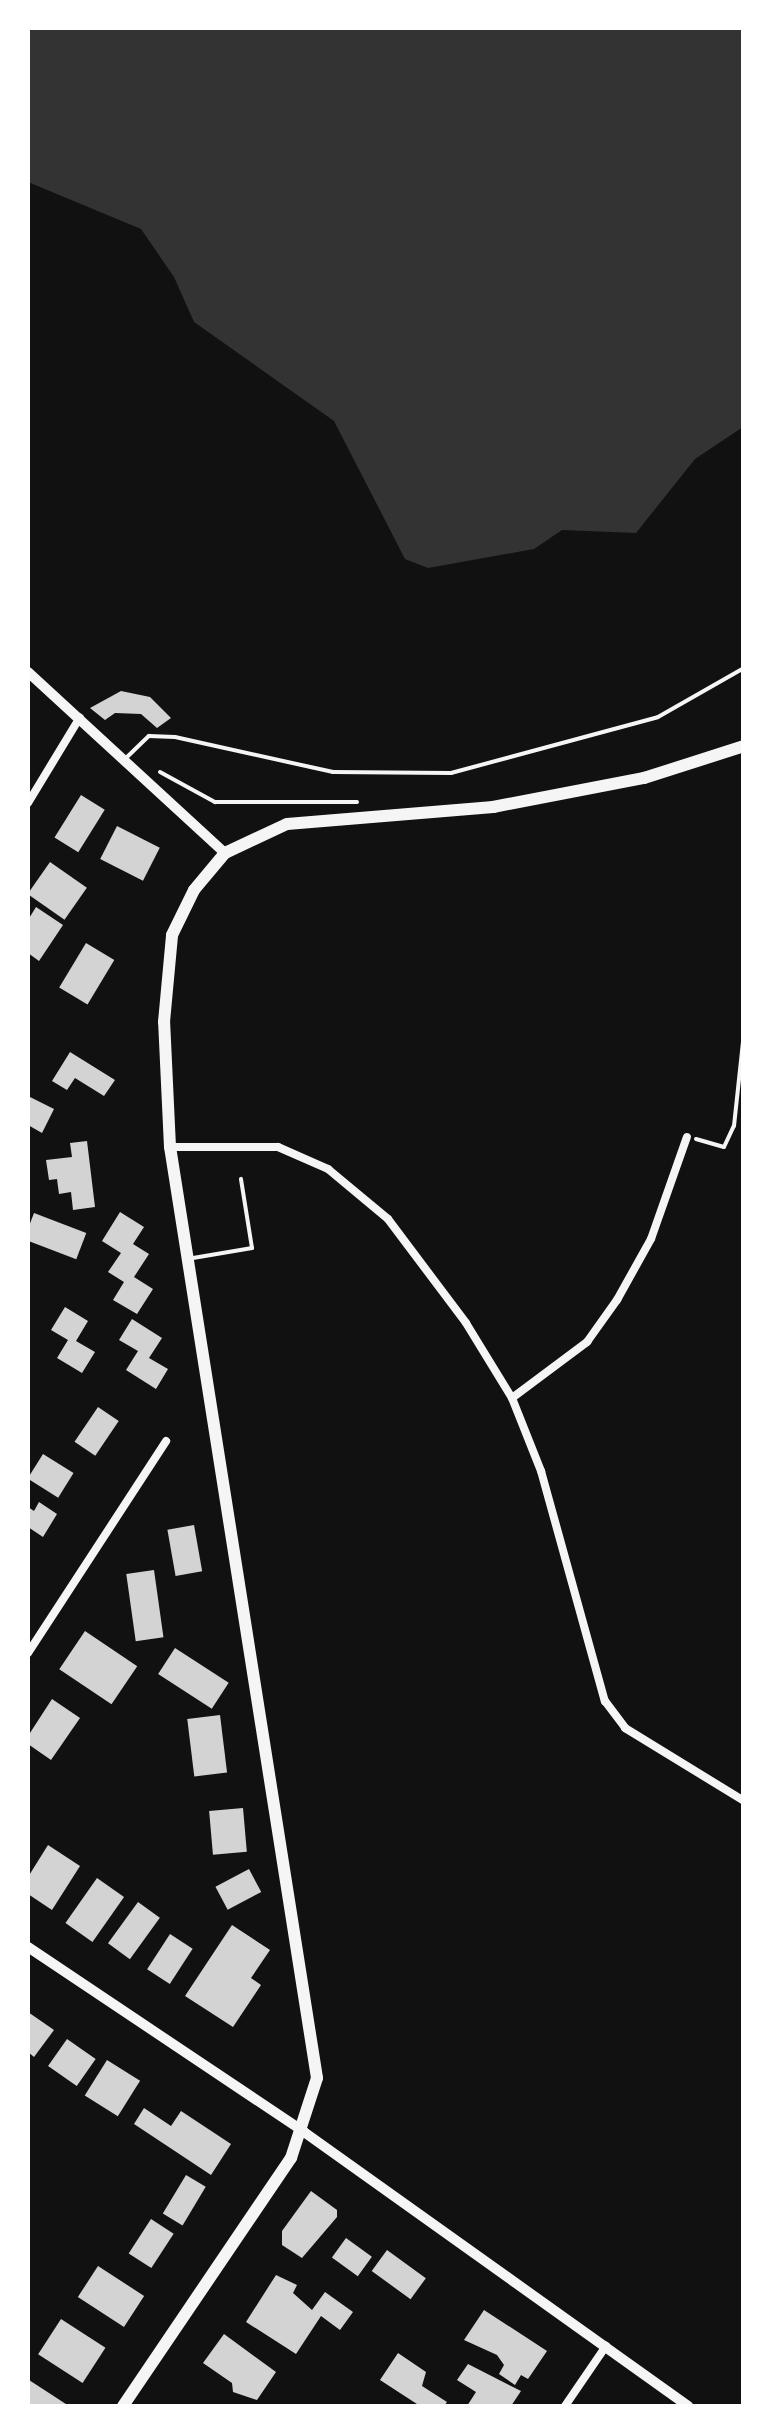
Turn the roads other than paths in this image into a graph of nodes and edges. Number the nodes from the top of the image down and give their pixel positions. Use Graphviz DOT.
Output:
graph roads {
  1 [pos="744,668"];
  2 [pos="28,672"];
  3 [pos="80,717"];
  4 [pos="744,746"];
  5 [pos="126,758"];
  6 [pos="28,803"];
  7 [pos="225,853"];
  8 [pos="687,1137"];
  9 [pos="170,1147"];
  10 [pos="241,1179"];
  11 [pos="188,1259"];
  12 [pos="512,1398"];
  13 [pos="166,1441"];
  14 [pos="28,1653"];
  15 [pos="744,1801"];
  16 [pos="28,1947"];
  17 [pos="304,2132"];
  18 [pos="606,2346"];
  19 [pos="123,2406"];
  20 [pos="565,2406"];
  21 [pos="688,2406"];
  1 -- 5 [label="lane"];
  2 -- 3 [label="street"];
  3 -- 5 [label="street"];
  3 -- 6 [label="street"];
  4 -- 7 [label="main road"];
  5 -- 7 [label="street"];
  7 -- 9 [label="main road"];
  8 -- 12 [label="street"];
  9 -- 11 [label="main road"];
  9 -- 12 [label="street"];
  10 -- 11 [label="lane"];
  11 -- 17 [label="main road"];
  12 -- 15 [label="street"];
  13 -- 14 [label="street"];
  16 -- 17 [label="street"];
  17 -- 18 [label="street"];
  17 -- 19 [label="main road"];
  18 -- 20 [label="street"];
  18 -- 21 [label="street"];
}
